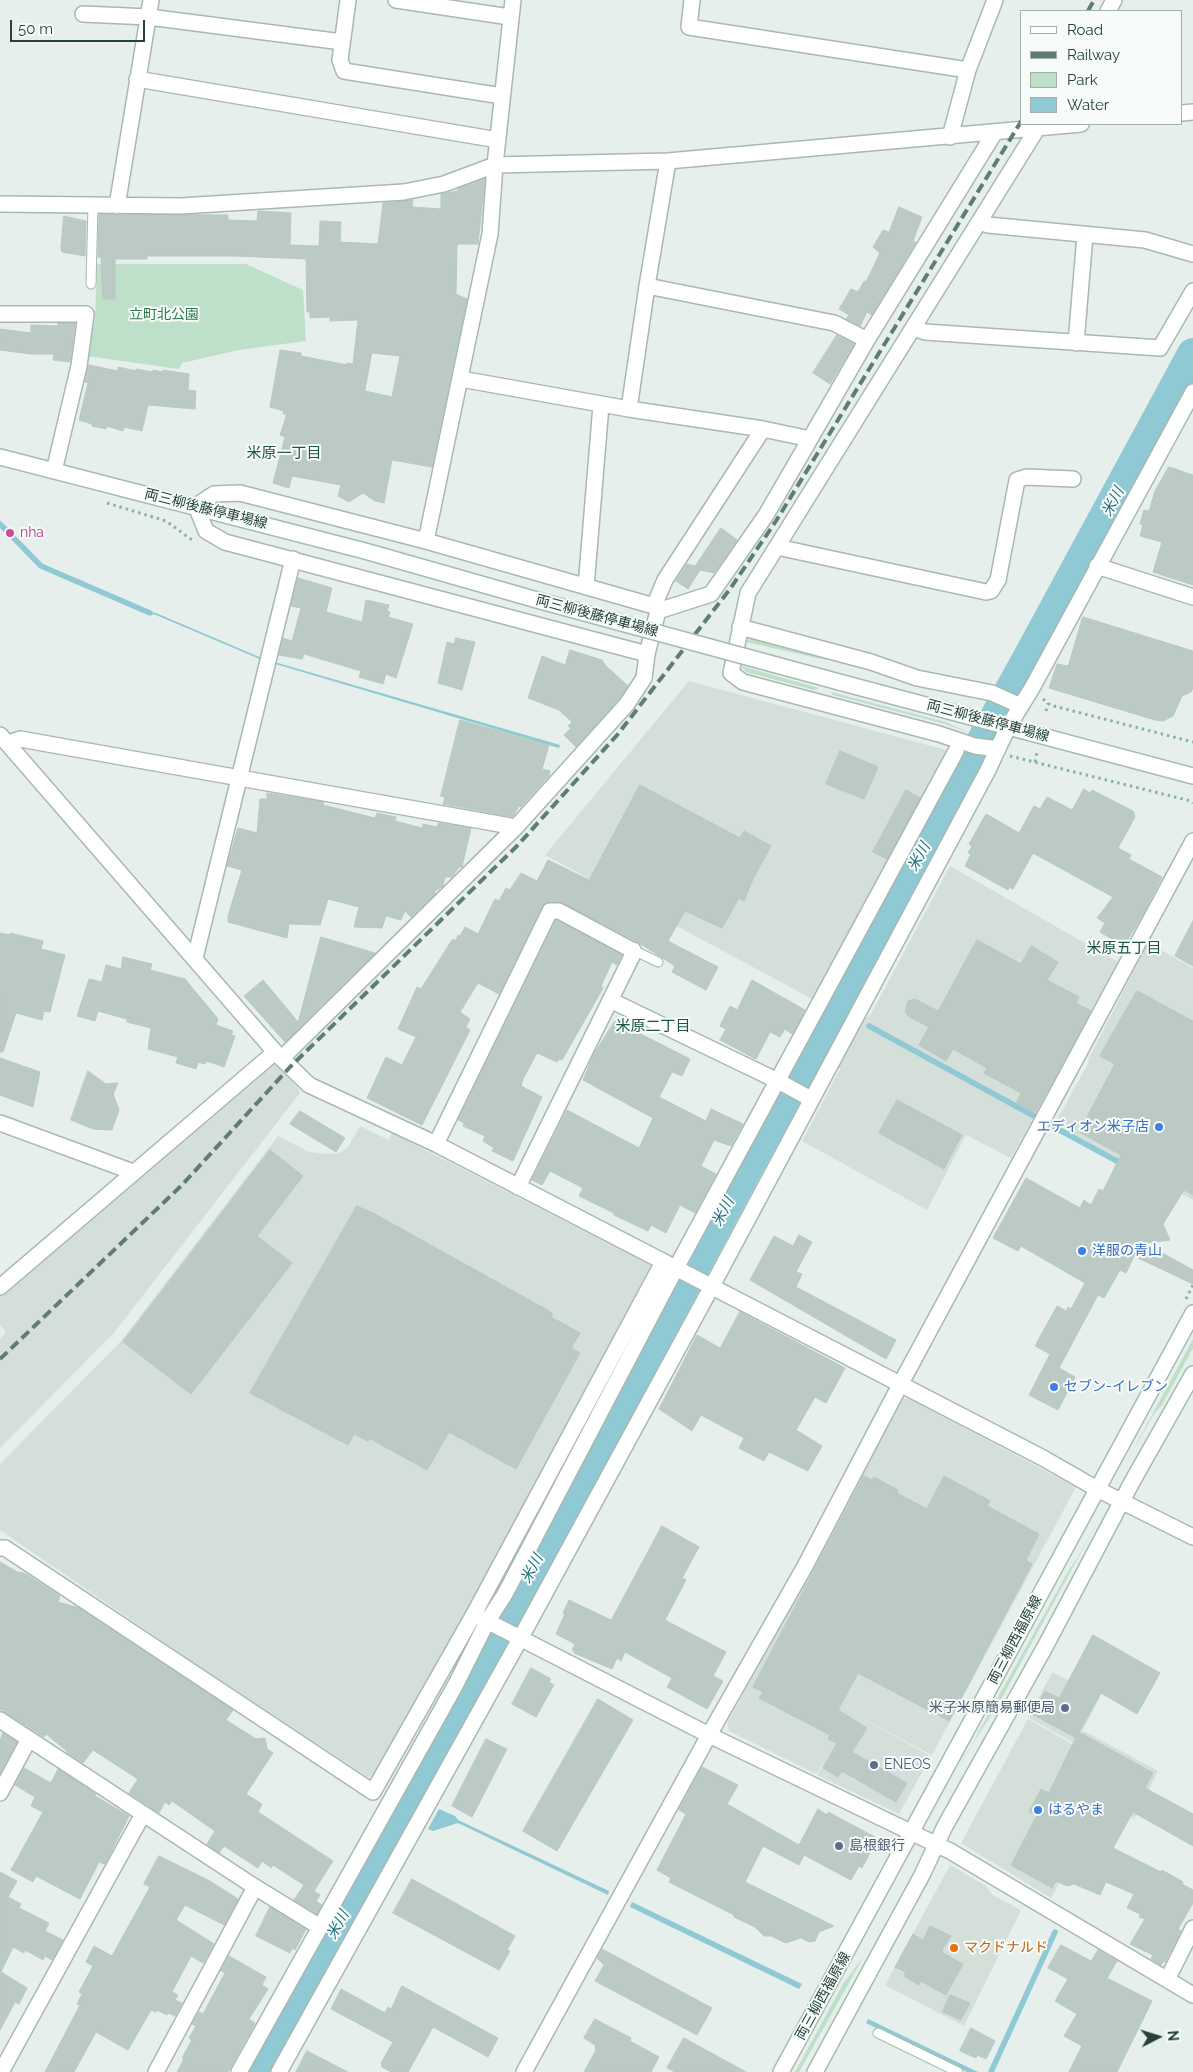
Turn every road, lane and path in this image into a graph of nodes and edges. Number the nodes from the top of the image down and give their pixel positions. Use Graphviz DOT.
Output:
graph roads {
  1 [pos="152,0"];
  2 [pos="348,0"];
  3 [pos="396,0"];
  4 [pos="513,0"];
  5 [pos="692,0"];
  6 [pos="995,0"];
  7 [pos="83,14"];
  8 [pos="149,17"];
  9 [pos="510,17"];
  10 [pos="342,42"];
  11 [pos="968,70"];
  12 [pos="137,79"];
  13 [pos="502,96"];
  14 [pos="1060,125"];
  15 [pos="1038,126"];
  16 [pos="995,132"];
  17 [pos="950,137"];
  18 [pos="498,140"];
  19 [pos="668,161"];
  20 [pos="495,164"];
  21 [pos="0,204"];
  22 [pos="93,205"];
  23 [pos="117,206"];
  24 [pos="978,222"];
  25 [pos="1085,235"];
  26 [pos="1193,254"];
  27 [pos="91,284"];
  28 [pos="647,286"];
  29 [pos="1193,291"];
  30 [pos="0,314"];
  31 [pos="913,328"];
  32 [pos="867,340"];
  33 [pos="1076,343"];
  34 [pos="461,379"];
  35 [pos="1193,392"];
  36 [pos="601,405"];
  37 [pos="629,409"];
  38 [pos="763,429"];
  39 [pos="810,439"];
  40 [pos="0,456"];
  41 [pos="54,471"];
  42 [pos="1072,479"];
  43 [pos="104,502"];
  44 [pos="196,506"];
  45 [pos="426,541"];
  46 [pos="194,542"];
  47 [pos="777,547"];
  48 [pos="293,559"];
  49 [pos="1097,566"];
  50 [pos="586,587"];
  51 [pos="1193,597"];
  52 [pos="656,608"];
  53 [pos="740,627"];
  54 [pos="648,654"];
  55 [pos="1040,692"];
  56 [pos="1048,703"];
  57 [pos="1021,706"];
  58 [pos="1046,711"];
  59 [pos="1007,727"];
  60 [pos="4,739"];
  61 [pos="1193,742"];
  62 [pos="956,752"];
  63 [pos="1004,752"];
  64 [pos="1037,752"];
  65 [pos="1035,762"];
  66 [pos="1193,776"];
  67 [pos="240,778"];
  68 [pos="1193,803"];
  69 [pos="516,827"];
  70 [pos="1193,841"];
  71 [pos="633,950"];
  72 [pos="195,958"];
  73 [pos="658,962"];
  74 [pos="610,1000"];
  75 [pos="278,1055"];
  76 [pos="779,1082"];
  77 [pos="807,1097"];
  78 [pos="0,1123"];
  79 [pos="436,1144"];
  80 [pos="133,1172"];
  81 [pos="518,1187"];
  82 [pos="673,1267"];
  83 [pos="706,1284"];
  84 [pos="0,1287"];
  85 [pos="1193,1313"];
  86 [pos="1193,1374"];
  87 [pos="900,1384"];
  88 [pos="1097,1489"];
  89 [pos="1122,1502"];
  90 [pos="1193,1537"];
  91 [pos="0,1548"];
  92 [pos="474,1614"];
  93 [pos="487,1622"];
  94 [pos="518,1638"];
  95 [pos="0,1720"];
  96 [pos="708,1735"];
  97 [pos="29,1739"];
  98 [pos="0,1793"];
  99 [pos="142,1814"];
  100 [pos="912,1831"];
  101 [pos="937,1844"];
  102 [pos="255,1887"];
  103 [pos="320,1927"];
  104 [pos="1193,1928"];
  105 [pos="1168,1978"];
  106 [pos="1193,1995"];
  107 [pos="878,2033"];
  108 [pos="1,2072"];
  109 [pos="156,2072"];
  110 [pos="239,2072"];
  111 [pos="279,2072"];
  112 [pos="524,2072"];
  113 [pos="781,2072"];
  114 [pos="815,2072"];
  115 [pos="958,2072"];
  1 -- 8 [label="street"];
  2 -- 10 [label="street"];
  3 -- 9 [label="street"];
  4 -- 9 [label="street"];
  5 -- 11 [label="street"];
  6 -- 11 [label="street"];
  7 -- 8 [label="street"];
  8 -- 10 [label="street"];
  8 -- 12 [label="street"];
  9 -- 13 [label="street"];
  10 -- 13 [label="street"];
  11 -- 17 [label="street"];
  12 -- 18 [label="street"];
  12 -- 23 [label="street"];
  13 -- 18 [label="street"];
  14 -- 15 [label="street"];
  15 -- 16 [label="street"];
  15 -- 24 [label="street"];
  16 -- 17 [label="street"];
  16 -- 32 [label="street"];
  17 -- 19 [label="street"];
  18 -- 20 [label="street"];
  19 -- 20 [label="street"];
  19 -- 28 [label="street"];
  20 -- 23 [label="street"];
  20 -- 34 [label="street"];
  21 -- 22 [label="street"];
  22 -- 23 [label="street"];
  22 -- 27 [label="lane"];
  24 -- 25 [label="street"];
  24 -- 31 [label="street"];
  25 -- 26 [label="street"];
  25 -- 33 [label="street"];
  28 -- 32 [label="street"];
  28 -- 37 [label="street"];
  29 -- 33 [label="street"];
  30 -- 41 [label="street"];
  31 -- 33 [label="street"];
  31 -- 47 [label="street"];
  32 -- 39 [label="street"];
  34 -- 36 [label="street"];
  34 -- 45 [label="street"];
  35 -- 49 [label="street"];
  36 -- 37 [label="street"];
  36 -- 50 [label="street"];
  37 -- 38 [label="street"];
  38 -- 39 [label="street"];
  38 -- 52 [label="street"];
  39 -- 52 [label="street"];
  40 -- 41 [label="street, 両三柳後藤停車場線"];
  41 -- 44 [label="street, 両三柳後藤停車場線"];
  42 -- 47 [label="street"];
  43 -- 46 [label="path"];
  44 -- 45 [label="street"];
  44 -- 48 [label="street"];
  44 -- 59 [label="street, 両三柳後藤停車場線, bridge"];
  45 -- 50 [label="street"];
  47 -- 53 [label="street"];
  48 -- 54 [label="street"];
  48 -- 67 [label="street"];
  49 -- 51 [label="street"];
  49 -- 57 [label="street"];
  50 -- 52 [label="street"];
  52 -- 54 [label="street"];
  53 -- 57 [label="street"];
  53 -- 63 [label="street"];
  54 -- 69 [label="street"];
  55 -- 56 [label="path"];
  56 -- 58 [label="path"];
  56 -- 61 [label="path"];
  57 -- 59 [label="street"];
  59 -- 63 [label="street"];
  59 -- 66 [label="street, 両三柳後藤停車場線"];
  60 -- 67 [label="street"];
  60 -- 72 [label="street"];
  62 -- 76 [label="street"];
  63 -- 65 [label="path"];
  63 -- 77 [label="street"];
  64 -- 65 [label="path"];
  65 -- 68 [label="path"];
  67 -- 69 [label="street"];
  67 -- 72 [label="street"];
  69 -- 75 [label="street"];
  70 -- 87 [label="street"];
  71 -- 73 [label="lane"];
  71 -- 74 [label="street"];
  71 -- 79 [label="street"];
  72 -- 75 [label="street"];
  74 -- 76 [label="street"];
  74 -- 81 [label="street"];
  75 -- 79 [label="street"];
  75 -- 80 [label="street"];
  76 -- 77 [label="street"];
  76 -- 82 [label="street"];
  77 -- 83 [label="street"];
  78 -- 80 [label="street"];
  79 -- 81 [label="street"];
  80 -- 84 [label="street"];
  81 -- 82 [label="street"];
  82 -- 83 [label="street"];
  82 -- 92 [label="street"];
  82 -- 93 [label="street"];
  83 -- 87 [label="street"];
  83 -- 94 [label="street"];
  85 -- 88 [label="street, 両三柳西福原線"];
  86 -- 89 [label="street, 両三柳西福原線"];
  87 -- 88 [label="street"];
  87 -- 96 [label="street"];
  88 -- 89 [label="street"];
  88 -- 100 [label="street, 両三柳西福原線"];
  89 -- 90 [label="street"];
  89 -- 101 [label="street, 両三柳西福原線"];
  91 -- 92 [label="street"];
  92 -- 93 [label="street"];
  93 -- 94 [label="street"];
  93 -- 103 [label="street"];
  94 -- 96 [label="street"];
  94 -- 111 [label="street"];
  95 -- 97 [label="street"];
  96 -- 100 [label="street"];
  96 -- 112 [label="street"];
  97 -- 98 [label="street"];
  97 -- 99 [label="street"];
  99 -- 102 [label="street"];
  99 -- 108 [label="street"];
  100 -- 101 [label="street"];
  100 -- 113 [label="street, 両三柳西福原線"];
  101 -- 105 [label="street"];
  101 -- 114 [label="street, 両三柳西福原線"];
  102 -- 103 [label="street"];
  102 -- 109 [label="street"];
  103 -- 110 [label="street"];
  104 -- 105 [label="street"];
  105 -- 106 [label="street"];
  107 -- 115 [label="lane"];
}
